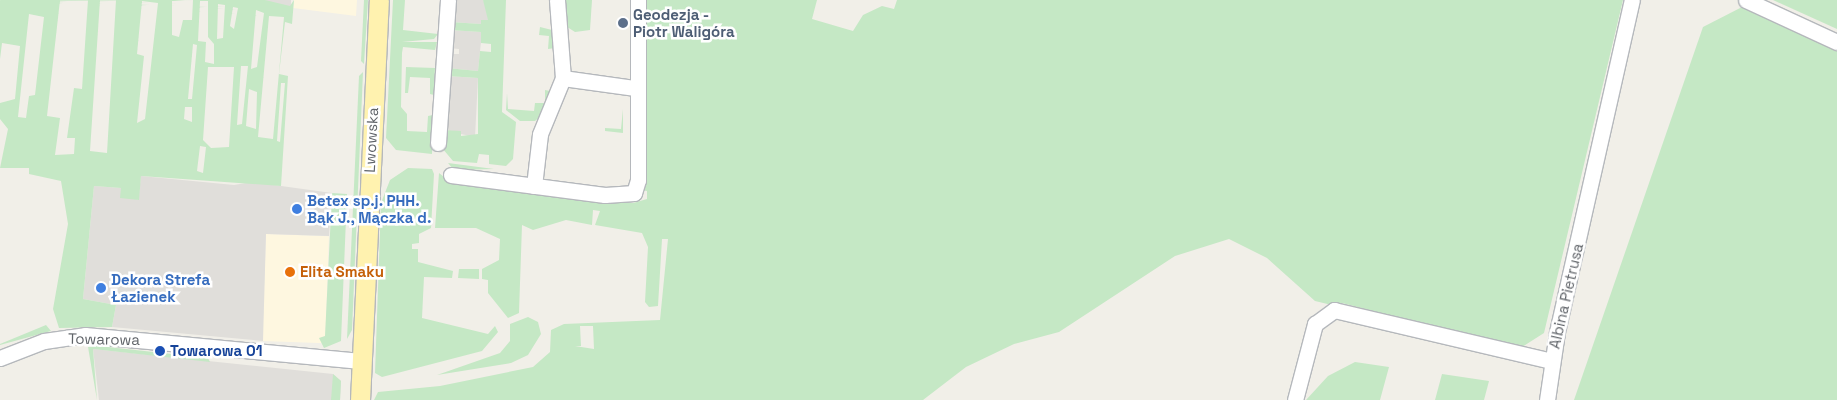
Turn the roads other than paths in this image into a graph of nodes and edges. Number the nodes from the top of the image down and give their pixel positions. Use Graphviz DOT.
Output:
graph roads {
  1 [pos="379,0"];
  2 [pos="448,0"];
  3 [pos="557,0"];
  4 [pos="638,0"];
  5 [pos="1632,0"];
  6 [pos="1746,0"];
  7 [pos="1837,42"];
  8 [pos="563,78"];
  9 [pos="634,88"];
  10 [pos="438,143"];
  11 [pos="451,175"];
  12 [pos="534,186"];
  13 [pos="0,358"];
  14 [pos="361,361"];
  15 [pos="1551,361"];
  16 [pos="360,400"];
  17 [pos="1295,400"];
  18 [pos="1547,400"];
  1 -- 14 [label="main road, Lwowska"];
  2 -- 10 [label="street"];
  3 -- 8 [label="street"];
  4 -- 9 [label="street"];
  5 -- 15 [label="street, Albina Pietrusa"];
  6 -- 7 [label="street"];
  8 -- 9 [label="street"];
  8 -- 12 [label="street"];
  9 -- 12 [label="street"];
  11 -- 12 [label="street"];
  13 -- 14 [label="street, Towarowa"];
  14 -- 16 [label="main road, Lwowska"];
  15 -- 17 [label="street, Albina Pietrusa"];
  15 -- 18 [label="street"];
}
